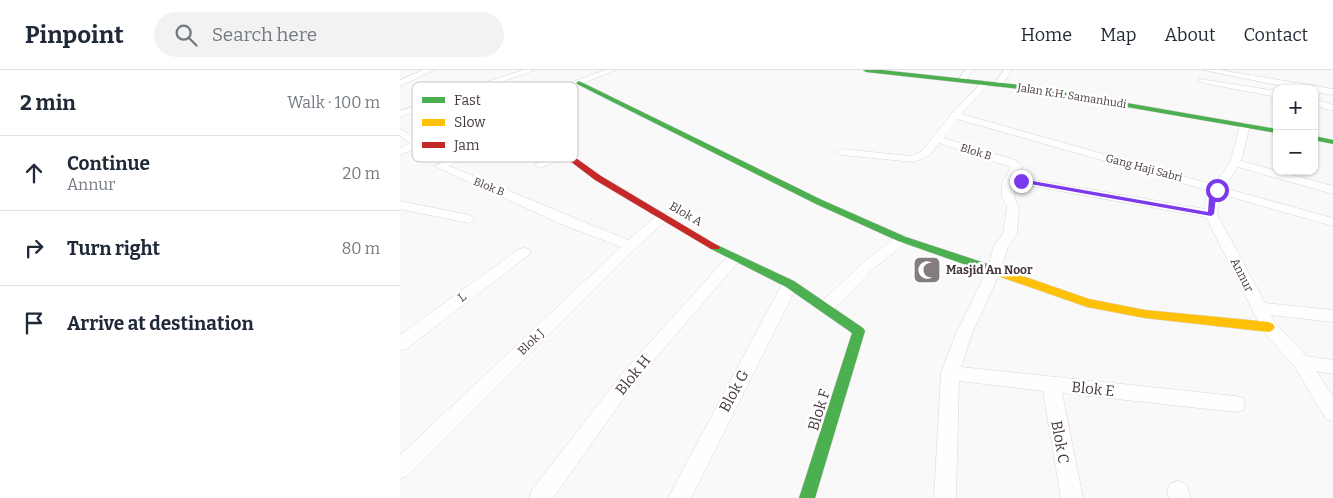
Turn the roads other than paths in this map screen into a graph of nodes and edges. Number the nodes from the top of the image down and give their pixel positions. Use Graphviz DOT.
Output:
graph roads {
  1 [pos="430,70"];
  2 [pos="531,70"];
  3 [pos="612,70"];
  4 [pos="866,70"];
  5 [pos="1008,70"];
  6 [pos="1207,70"];
  7 [pos="928,73"];
  8 [pos="965,75"];
  9 [pos="1203,81"];
  10 [pos="495,82"];
  11 [pos="400,83"];
  12 [pos="579,83"];
  13 [pos="992,83"];
  14 [pos="1291,85"];
  15 [pos="1318,90"];
  16 [pos="1333,92"];
  17 [pos="1273,93"];
  18 [pos="1318,103"];
  19 [pos="1333,108"];
  20 [pos="412,110"];
  21 [pos="400,114"];
  22 [pos="955,115"];
  23 [pos="1245,125"];
  24 [pos="1273,130"];
  25 [pos="400,132"];
  26 [pos="936,139"];
  27 [pos="1318,139"];
  28 [pos="412,140"];
  29 [pos="1333,142"];
  30 [pos="412,146"];
  31 [pos="400,152"];
  32 [pos="841,152"];
  33 [pos="450,162"];
  34 [pos="545,162"];
  35 [pos="577,162"];
  36 [pos="1235,163"];
  37 [pos="540,164"];
  38 [pos="1011,179"];
  39 [pos="1218,189"];
  40 [pos="1333,190"];
  41 [pos="400,205"];
  42 [pos="1211,214"];
  43 [pos="664,217"];
  44 [pos="469,219"];
  45 [pos="1333,222"];
  46 [pos="902,239"];
  47 [pos="630,246"];
  48 [pos="524,252"];
  49 [pos="734,258"];
  50 [pos="994,270"];
  51 [pos="790,284"];
  52 [pos="826,307"];
  53 [pos="1259,308"];
  54 [pos="1333,316"];
  55 [pos="1269,327"];
  56 [pos="859,331"];
  57 [pos="400,344"];
  58 [pos="1300,362"];
  59 [pos="1333,367"];
  60 [pos="950,373"];
  61 [pos="1050,385"];
  62 [pos="1236,404"];
  63 [pos="1333,413"];
  64 [pos="400,469"];
  65 [pos="540,498"];
  66 [pos="679,498"];
  67 [pos="807,498"];
  68 [pos="945,498"];
  69 [pos="1072,498"];
  1 -- 11 [label="street"];
  2 -- 10 [label="street"];
  3 -- 12 [label="street"];
  4 -- 7 [label="street, Jalan K.H. Samanhudi"];
  5 -- 13 [label="street"];
  6 -- 14 [label="street"];
  7 -- 8 [label="street, Jalan K.H. Samanhudi"];
  8 -- 13 [label="street, Jalan K.H. Samanhudi"];
  9 -- 17 [label="street"];
  12 -- 46 [label="street"];
  13 -- 22 [label="street"];
  13 -- 23 [label="street, Jalan K.H. Samanhudi"];
  15 -- 16 [label="street"];
  18 -- 19 [label="street"];
  20 -- 21 [label="street"];
  22 -- 26 [label="street"];
  22 -- 39 [label="street, Gang Haji Sabri"];
  23 -- 24 [label="street, Jalan K.H. Samanhudi"];
  23 -- 36 [label="street"];
  25 -- 28 [label="street"];
  26 -- 32 [label="street"];
  26 -- 38 [label="street, Blok B"];
  27 -- 29 [label="street"];
  30 -- 31 [label="street"];
  33 -- 47 [label="street, Blok B"];
  34 -- 37 [label="street"];
  35 -- 43 [label="street, Blok A"];
  36 -- 39 [label="street"];
  36 -- 40 [label="street"];
  38 -- 42 [label="street"];
  38 -- 50 [label="street, Blok B"];
  39 -- 42 [label="street"];
  39 -- 45 [label="street, Gang Haji Sabri"];
  41 -- 44 [label="street"];
  42 -- 53 [label="street, Annur"];
  43 -- 47 [label="street, Blok J"];
  43 -- 49 [label="street, Blok A"];
  46 -- 50 [label="street"];
  46 -- 52 [label="street"];
  47 -- 64 [label="street, Blok J"];
  48 -- 57 [label="street, L"];
  49 -- 51 [label="street, Blok A"];
  49 -- 65 [label="street, Blok H"];
  50 -- 55 [label="street"];
  50 -- 60 [label="street"];
  51 -- 52 [label="street, Blok A"];
  51 -- 66 [label="street, Blok G"];
  52 -- 56 [label="street, Blok A"];
  53 -- 54 [label="street"];
  53 -- 55 [label="street, Annur"];
  55 -- 58 [label="street, Annur"];
  56 -- 67 [label="street, Blok F"];
  58 -- 59 [label="street"];
  58 -- 63 [label="street, Annur"];
  60 -- 61 [label="street, Blok E"];
  60 -- 68 [label="street"];
  61 -- 62 [label="street, Blok E"];
  61 -- 69 [label="street, Blok C"];
}
